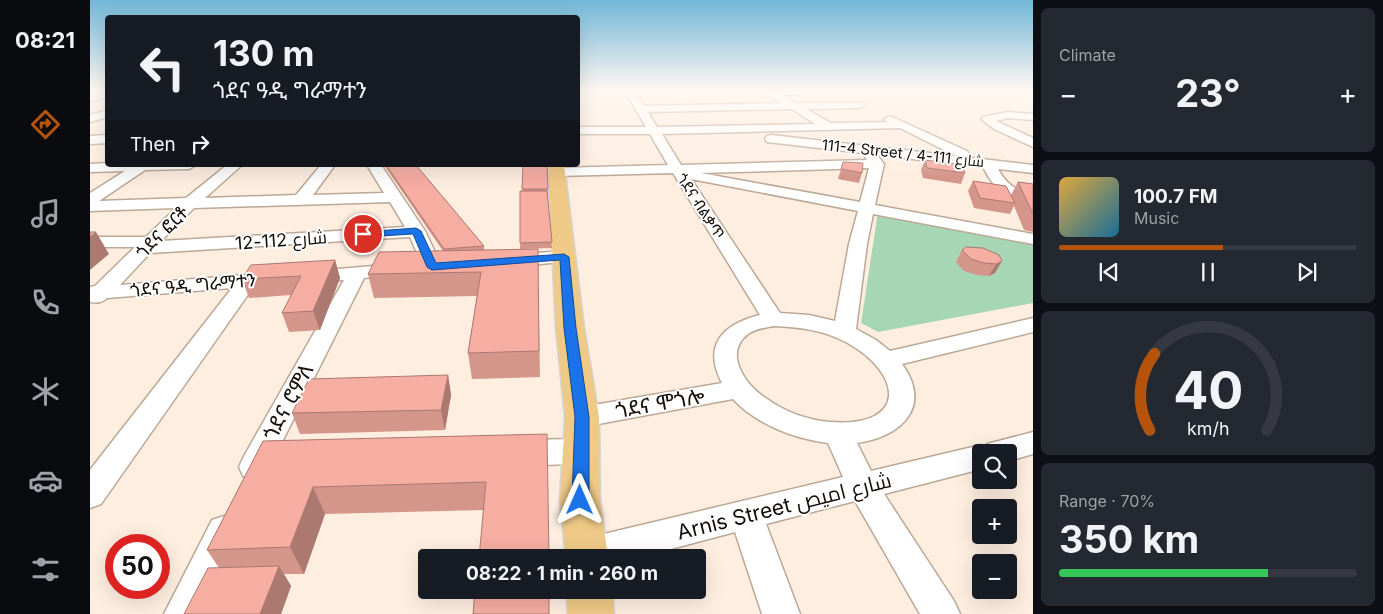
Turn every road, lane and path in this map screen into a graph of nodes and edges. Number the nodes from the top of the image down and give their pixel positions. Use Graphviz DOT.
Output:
graph roads {
  1 [pos="648,120"];
  2 [pos="816,120"];
  3 [pos="891,120"];
  4 [pos="988,120"];
  5 [pos="902,125"];
  6 [pos="828,126"];
  7 [pos="654,130"];
  8 [pos="714,130"];
  9 [pos="580,131"];
  10 [pos="105,139"];
  11 [pos="90,140"];
  12 [pos="1033,143"];
  13 [pos="867,149"];
  14 [pos="982,162"];
  15 [pos="877,164"];
  16 [pos="116,167"];
  17 [pos="141,167"];
  18 [pos="233,167"];
  19 [pos="326,167"];
  20 [pos="375,167"];
  21 [pos="90,168"];
  22 [pos="556,169"];
  23 [pos="1033,169"];
  24 [pos="679,172"];
  25 [pos="394,198"];
  26 [pos="1033,198"];
  27 [pos="90,200"];
  28 [pos="300,201"];
  29 [pos="191,202"];
  30 [pos="90,206"];
  31 [pos="866,208"];
  32 [pos="416,231"];
  33 [pos="1033,239"];
  34 [pos="90,242"];
  35 [pos="150,245"];
  36 [pos="564,257"];
  37 [pos="489,262"];
  38 [pos="357,273"];
  39 [pos="248,281"];
  40 [pos="93,296"];
  41 [pos="773,319"];
  42 [pos="1033,325"];
  43 [pos="844,332"];
  44 [pos="886,360"];
  45 [pos="738,389"];
  46 [pos="582,417"];
  47 [pos="838,434"];
  48 [pos="1033,443"];
  49 [pos="1017,447"];
  50 [pos="580,451"];
  51 [pos="493,452"];
  52 [pos="260,456"];
  53 [pos="289,456"];
  54 [pos="972,458"];
  55 [pos="863,487"];
  56 [pos="90,494"];
  57 [pos="746,516"];
  58 [pos="586,549"];
  59 [pos="644,549"];
  60 [pos="590,599"];
  61 [pos="183,614"];
  62 [pos="591,614"];
  63 [pos="781,614"];
  64 [pos="941,614"];
  1 -- 7 [label="street, ጎደና ብልቃጥ"];
  2 -- 6 [label="street"];
  3 -- 5 [label="street"];
  4 -- 12 [label="street"];
  5 -- 6 [label="street"];
  5 -- 14 [label="street"];
  6 -- 8 [label="street"];
  6 -- 13 [label="street"];
  7 -- 8 [label="street"];
  7 -- 9 [label="street"];
  7 -- 24 [label="street, ጎደና ብልቃጥ"];
  8 -- 13 [label="street, 111-4 Street / شارع 111-4"];
  10 -- 11 [label="street"];
  13 -- 14 [label="street, 111-4 Street / شارع 111-4"];
  13 -- 15 [label="street"];
  14 -- 23 [label="street, 111-4 Street / شارع 111-4"];
  14 -- 26 [label="street"];
  15 -- 24 [label="street"];
  15 -- 31 [label="street"];
  16 -- 21 [label="street"];
  17 -- 27 [label="street"];
  18 -- 29 [label="street, ጎደና ፎርቶ"];
  19 -- 28 [label="street"];
  20 -- 25 [label="street"];
  22 -- 24 [label="street"];
  22 -- 36 [label="main road"];
  24 -- 31 [label="street"];
  24 -- 41 [label="street, ጎደና ብልቃጥ"];
  25 -- 28 [label="street"];
  25 -- 32 [label="street"];
  28 -- 29 [label="street"];
  29 -- 30 [label="street"];
  29 -- 35 [label="street, ጎደና ፎርቶ"];
  31 -- 33 [label="street"];
  31 -- 43 [label="street"];
  32 -- 35 [label="street, شارع 112-12"];
  32 -- 38 [label="street, ጎደና ዓዲ ግራማተን"];
  34 -- 35 [label="street, شارع 112-12"];
  35 -- 40 [label="street, ጎደና ፎርቶ"];
  36 -- 37 [label="street"];
  36 -- 46 [label="main road"];
  38 -- 39 [label="street, ጎደና ዓዲ ግራማተን"];
  38 -- 52 [label="street, ጎደና ሮምለ"];
  39 -- 40 [label="street, ጎደና ዓዲ ግራማተን"];
  39 -- 56 [label="street"];
  41 -- 43 [label="street"];
  41 -- 45 [label="street"];
  42 -- 44 [label="street"];
  43 -- 44 [label="street"];
  44 -- 47 [label="street"];
  45 -- 46 [label="street, ጎደና ሞጎሎ"];
  45 -- 47 [label="street"];
  46 -- 50 [label="main road"];
  47 -- 55 [label="street"];
  48 -- 49 [label="street"];
  50 -- 51 [label="street"];
  50 -- 58 [label="main road"];
  52 -- 53 [label="street"];
  52 -- 61 [label="street, ጎደና ሮምለ"];
  54 -- 55 [label="street, Arnis Street شارع اميص"];
  55 -- 57 [label="street, Arnis Street شارع اميص"];
  55 -- 64 [label="street"];
  57 -- 59 [label="street, Arnis Street شارع اميص"];
  57 -- 63 [label="street"];
  60 -- 62 [label="main road"];
}
